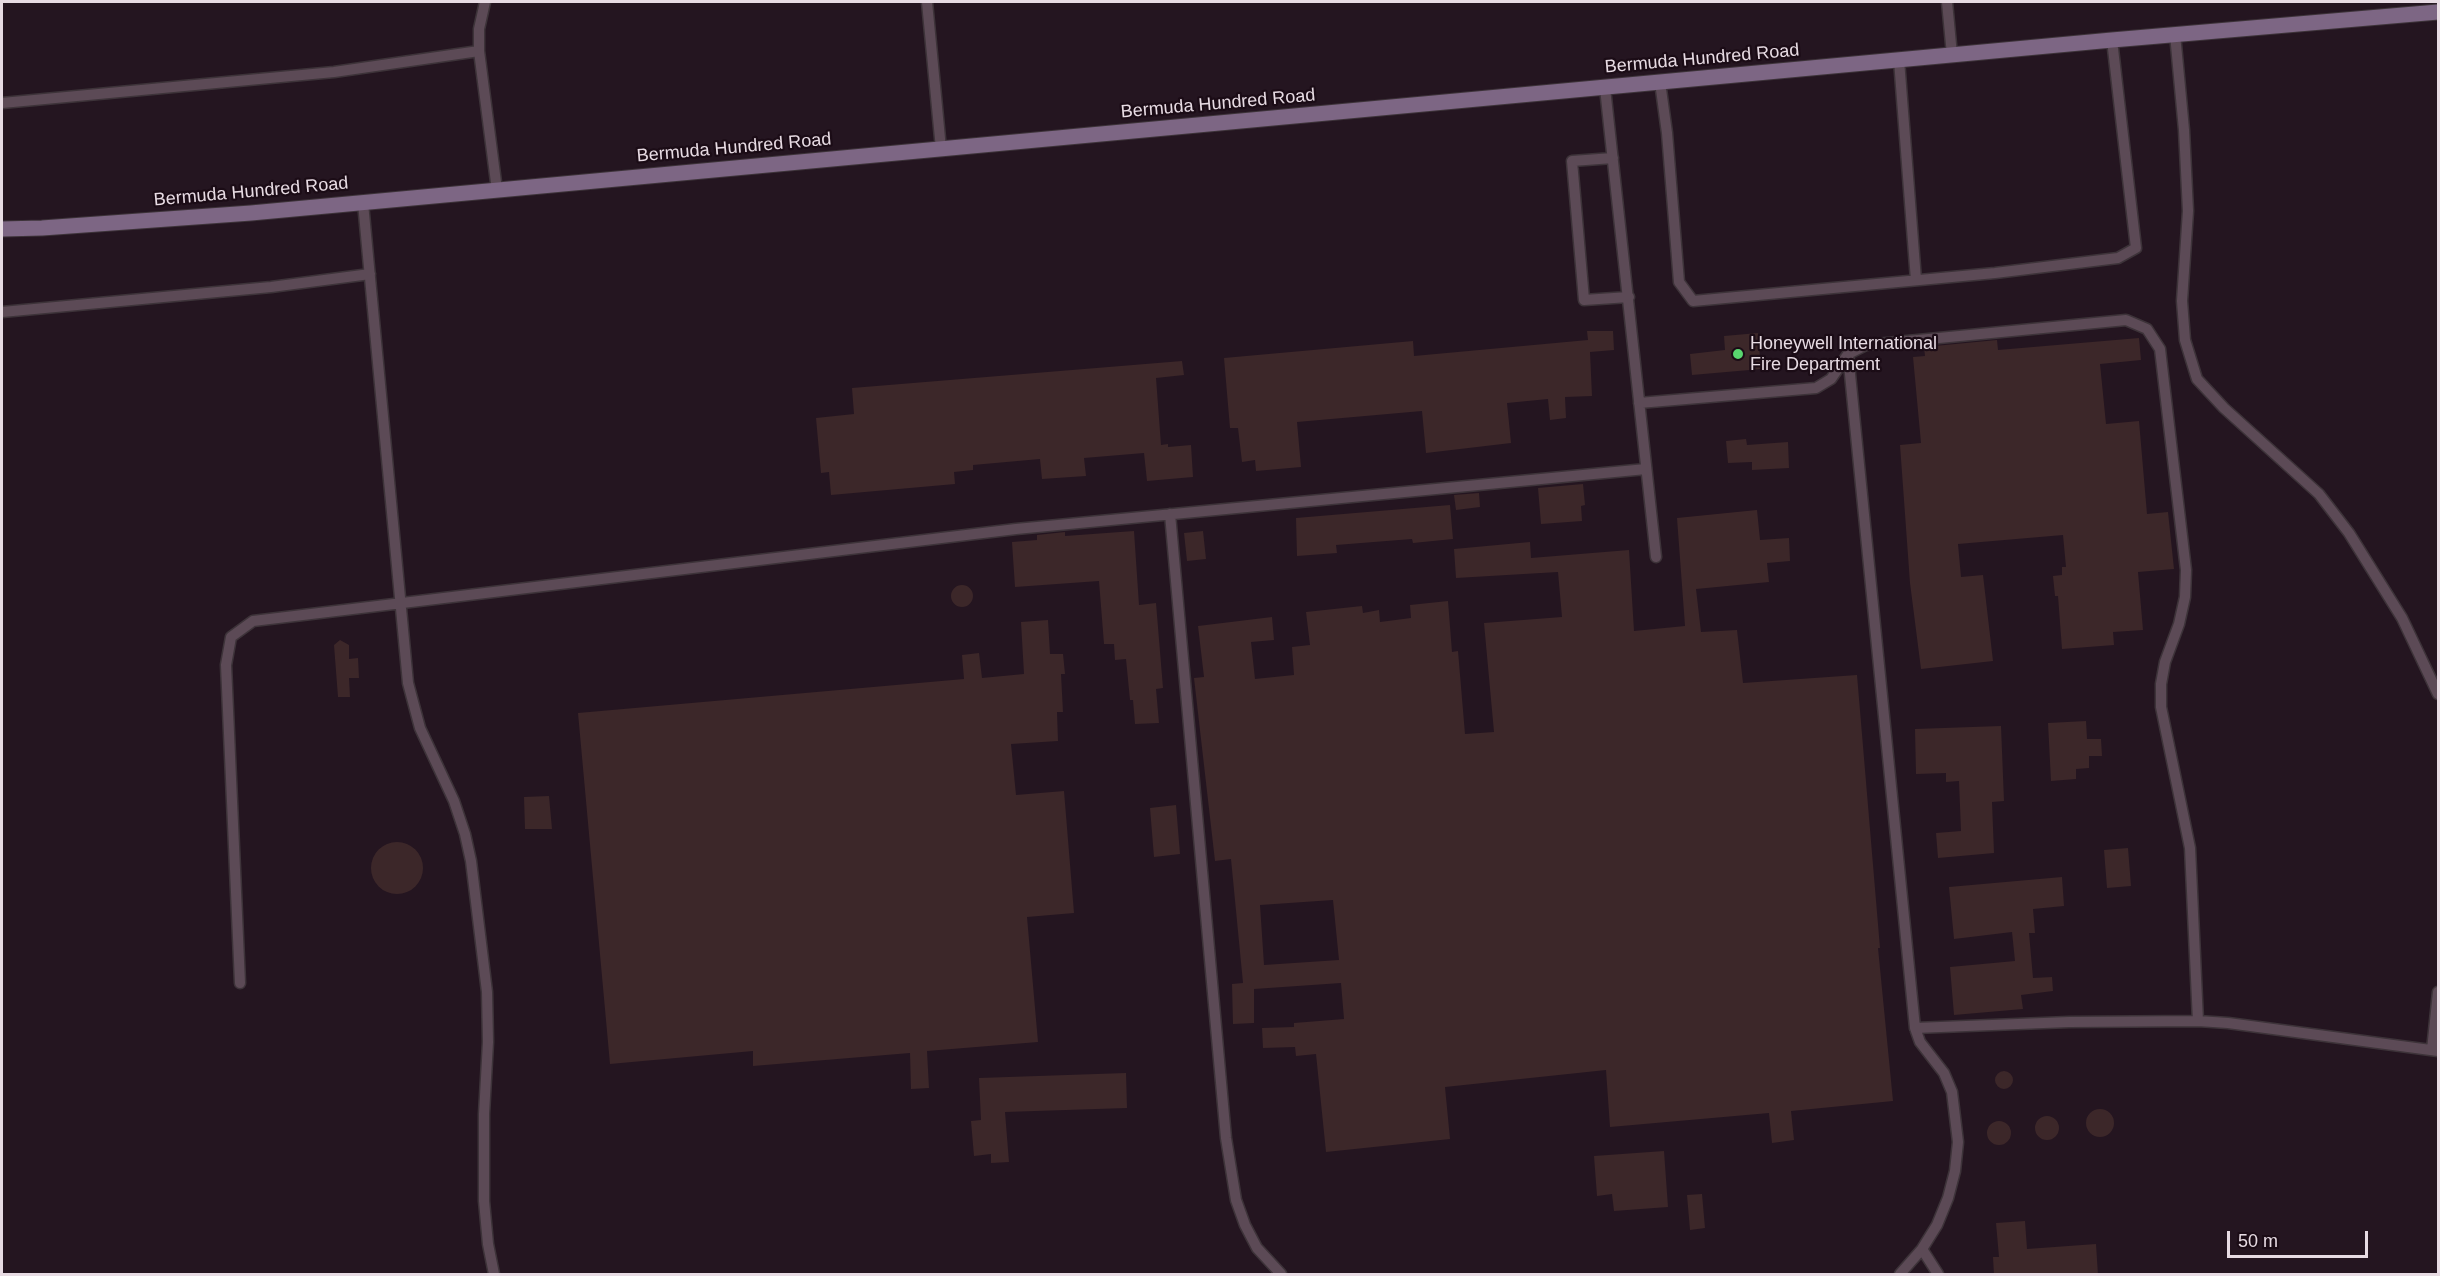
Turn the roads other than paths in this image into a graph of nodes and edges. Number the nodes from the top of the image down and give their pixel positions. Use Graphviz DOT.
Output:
graph roads {
  1 [pos="485,2"];
  2 [pos="927,2"];
  3 [pos="1947,2"];
  4 [pos="2439,12"];
  5 [pos="2175,34"];
  6 [pos="2112,40"];
  7 [pos="479,51"];
  8 [pos="1952,55"];
  9 [pos="1899,60"];
  10 [pos="1660,82"];
  11 [pos="1605,88"];
  12 [pos="2,103"];
  13 [pos="940,149"];
  14 [pos="1613,158"];
  15 [pos="497,190"];
  16 [pos="363,203"];
  17 [pos="2,229"];
  18 [pos="370,274"];
  19 [pos="1916,280"];
  20 [pos="1629,297"];
  21 [pos="2,312"];
  22 [pos="1848,354"];
  23 [pos="1639,403"];
  24 [pos="1646,469"];
  25 [pos="1170,514"];
  26 [pos="1656,557"];
  27 [pos="401,603"];
  28 [pos="2439,694"];
  29 [pos="240,983"];
  30 [pos="2438,994"];
  31 [pos="2198,1021"];
  32 [pos="1915,1028"];
  33 [pos="2435,1050"];
  34 [pos="1922,1249"];
  35 [pos="494,1275"];
  36 [pos="1281,1275"];
  37 [pos="1900,1275"];
  38 [pos="1938,1275"];
  1 -- 7 [label="lane"];
  2 -- 13 [label="lane"];
  3 -- 8 [label="lane"];
  4 -- 5 [label="street, Bermuda Hundred Road"];
  5 -- 6 [label="street, Bermuda Hundred Road"];
  5 -- 28 [label="lane"];
  6 -- 8 [label="street, Bermuda Hundred Road"];
  6 -- 19 [label="lane"];
  7 -- 12 [label="lane"];
  7 -- 15 [label="lane"];
  8 -- 9 [label="street, Bermuda Hundred Road"];
  9 -- 10 [label="street, Bermuda Hundred Road"];
  9 -- 19 [label="lane"];
  10 -- 11 [label="street, Bermuda Hundred Road"];
  10 -- 19 [label="lane"];
  11 -- 13 [label="street, Bermuda Hundred Road"];
  11 -- 14 [label="lane"];
  13 -- 15 [label="street, Bermuda Hundred Road"];
  14 -- 20 [label="lane"];
  14 -- 20 [label="lane"];
  15 -- 16 [label="street, Bermuda Hundred Road"];
  16 -- 17 [label="street, Bermuda Hundred Road"];
  16 -- 18 [label="lane"];
  18 -- 21 [label="lane"];
  18 -- 27 [label="lane"];
  20 -- 23 [label="lane"];
  22 -- 23 [label="lane"];
  22 -- 31 [label="lane"];
  22 -- 32 [label="lane"];
  23 -- 24 [label="lane"];
  24 -- 25 [label="lane"];
  24 -- 26 [label="lane"];
  25 -- 27 [label="lane"];
  25 -- 36 [label="lane"];
  27 -- 29 [label="lane"];
  27 -- 35 [label="lane"];
  30 -- 33 [label="lane"];
  31 -- 32 [label="lane"];
  31 -- 33 [label="lane"];
  32 -- 34 [label="lane"];
  34 -- 37 [label="lane"];
  34 -- 38 [label="lane"];
}
